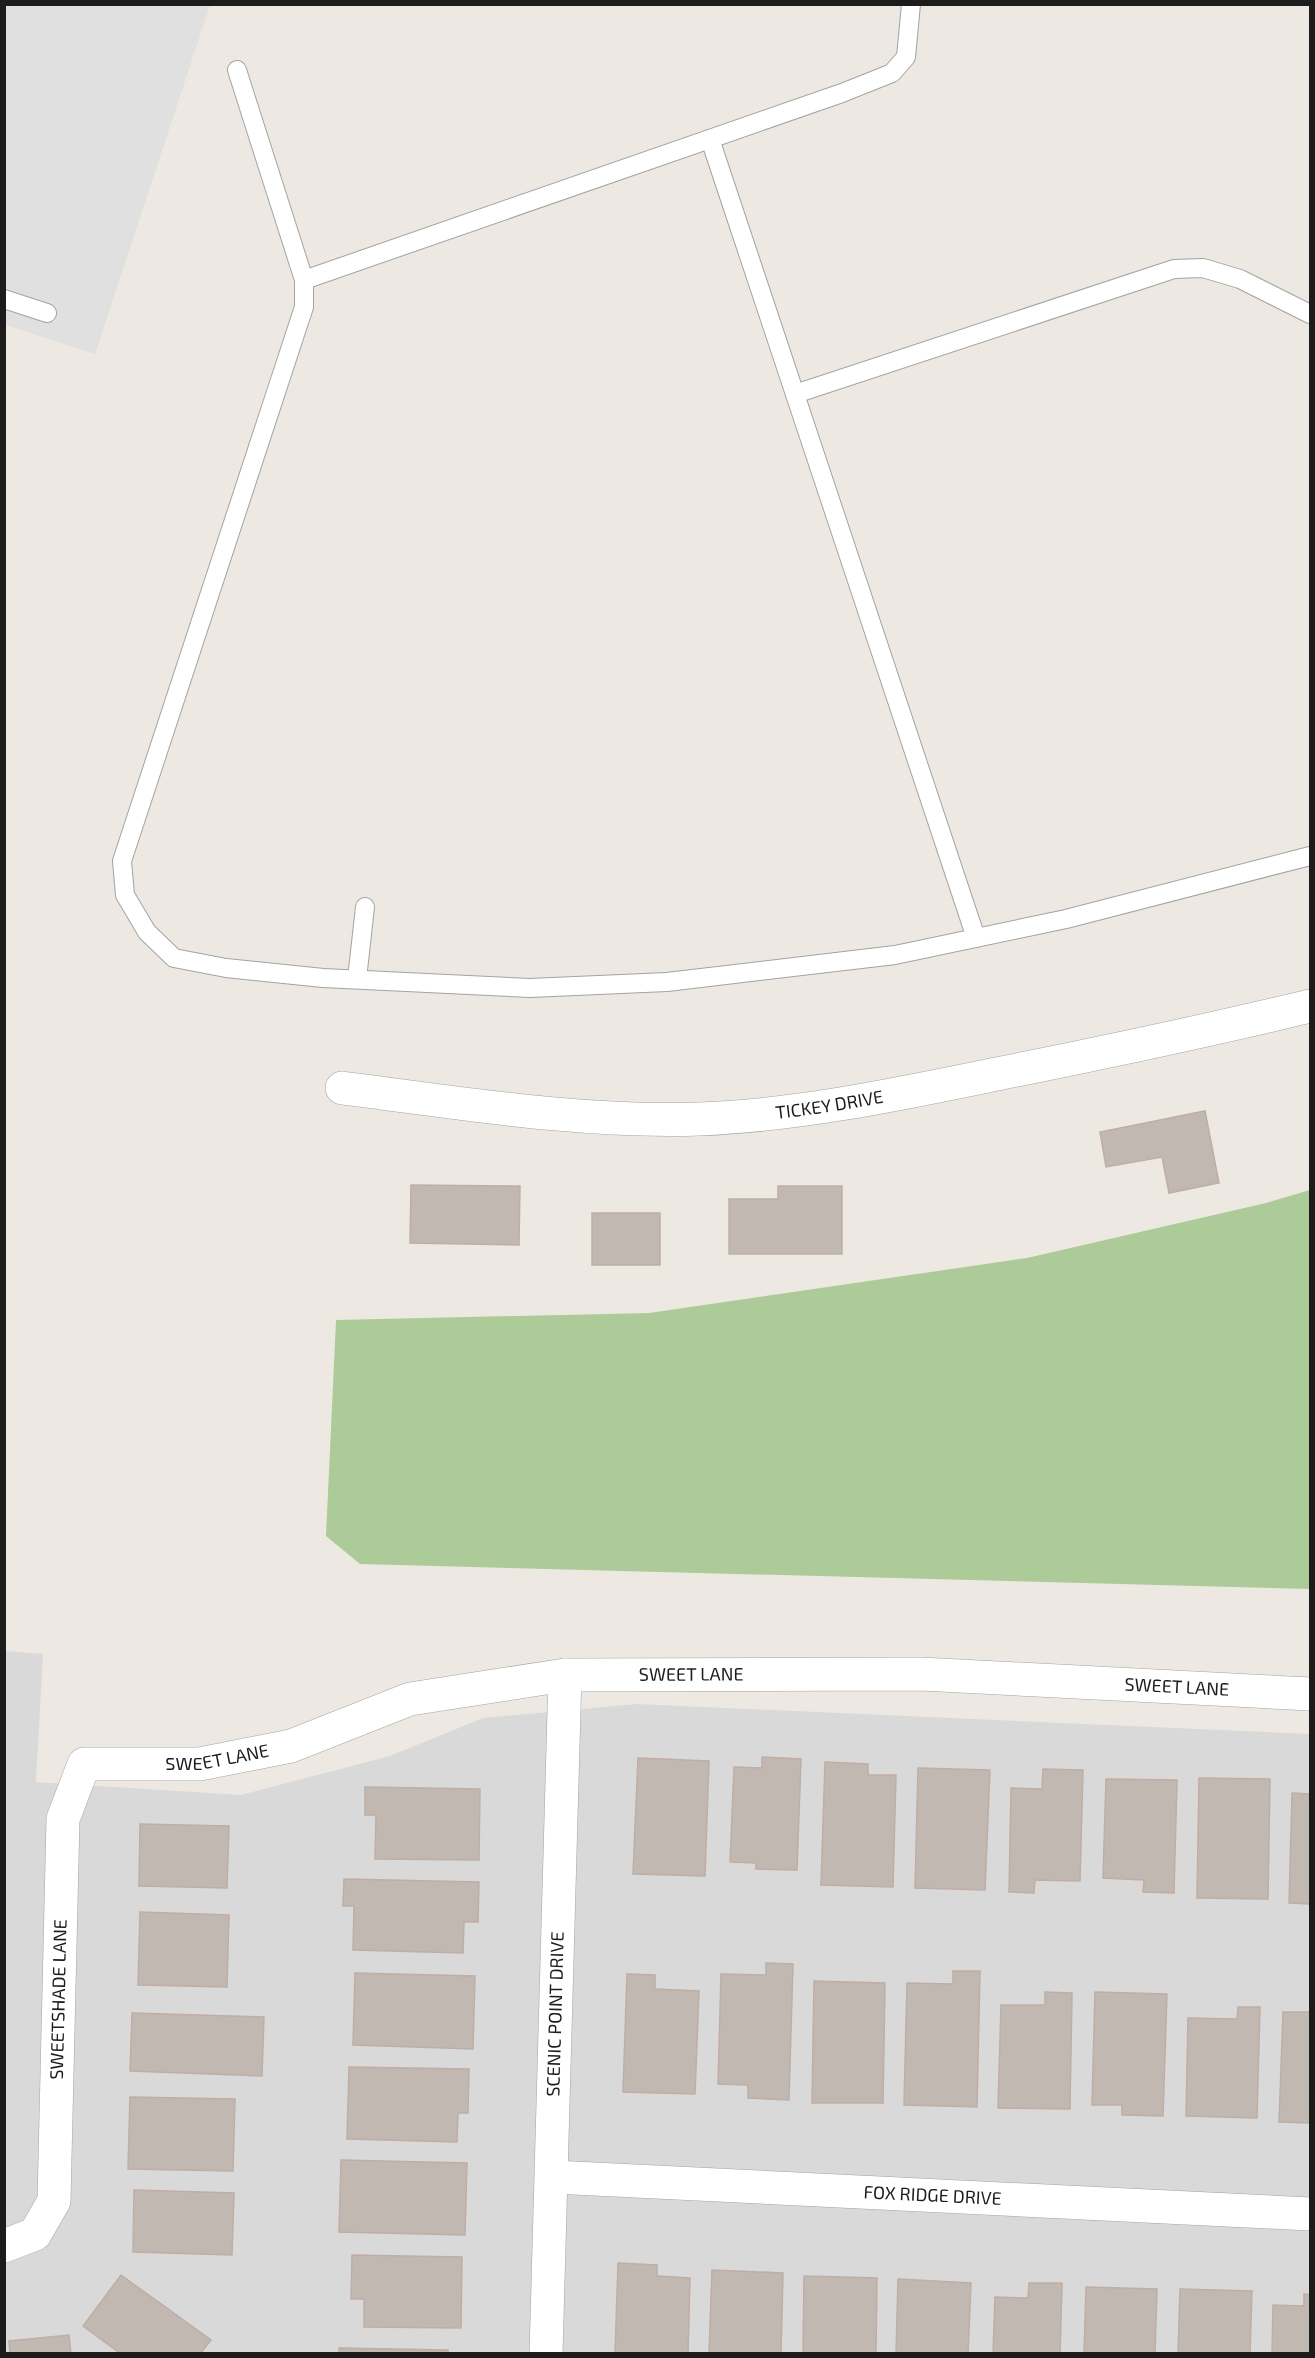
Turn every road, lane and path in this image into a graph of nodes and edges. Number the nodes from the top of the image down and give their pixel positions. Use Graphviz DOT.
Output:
graph roads {
  1 [pos="911,4"];
  2 [pos="237,70"];
  3 [pos="710,139"];
  4 [pos="304,280"];
  5 [pos="4,299"];
  6 [pos="47,314"];
  7 [pos="1311,314"];
  8 [pos="795,394"];
  9 [pos="1311,856"];
  10 [pos="365,908"];
  11 [pos="976,938"];
  12 [pos="357,979"];
  13 [pos="1311,1006"];
  14 [pos="342,1088"];
  15 [pos="565,1675"];
  16 [pos="1311,1694"];
  17 [pos="84,1764"];
  18 [pos="553,2177"];
  19 [pos="1311,2214"];
  20 [pos="4,2246"];
  21 [pos="546,2354"];
  1 -- 3 [label="lane"];
  2 -- 4 [label="lane"];
  3 -- 4 [label="lane"];
  3 -- 8 [label="lane"];
  4 -- 12 [label="lane"];
  5 -- 6 [label="lane"];
  7 -- 8 [label="lane"];
  8 -- 11 [label="lane"];
  9 -- 11 [label="lane"];
  10 -- 12 [label="lane"];
  11 -- 12 [label="lane"];
  13 -- 14 [label="street, TICKEY DRIVE"];
  15 -- 16 [label="street, SWEET LANE"];
  15 -- 17 [label="street, SWEET LANE"];
  15 -- 18 [label="street, SCENIC POINT DRIVE"];
  17 -- 20 [label="street, SWEETSHADE LANE"];
  18 -- 19 [label="street, FOX RIDGE DRIVE"];
  18 -- 21 [label="street, SCENIC POINT DRIVE"];
}
